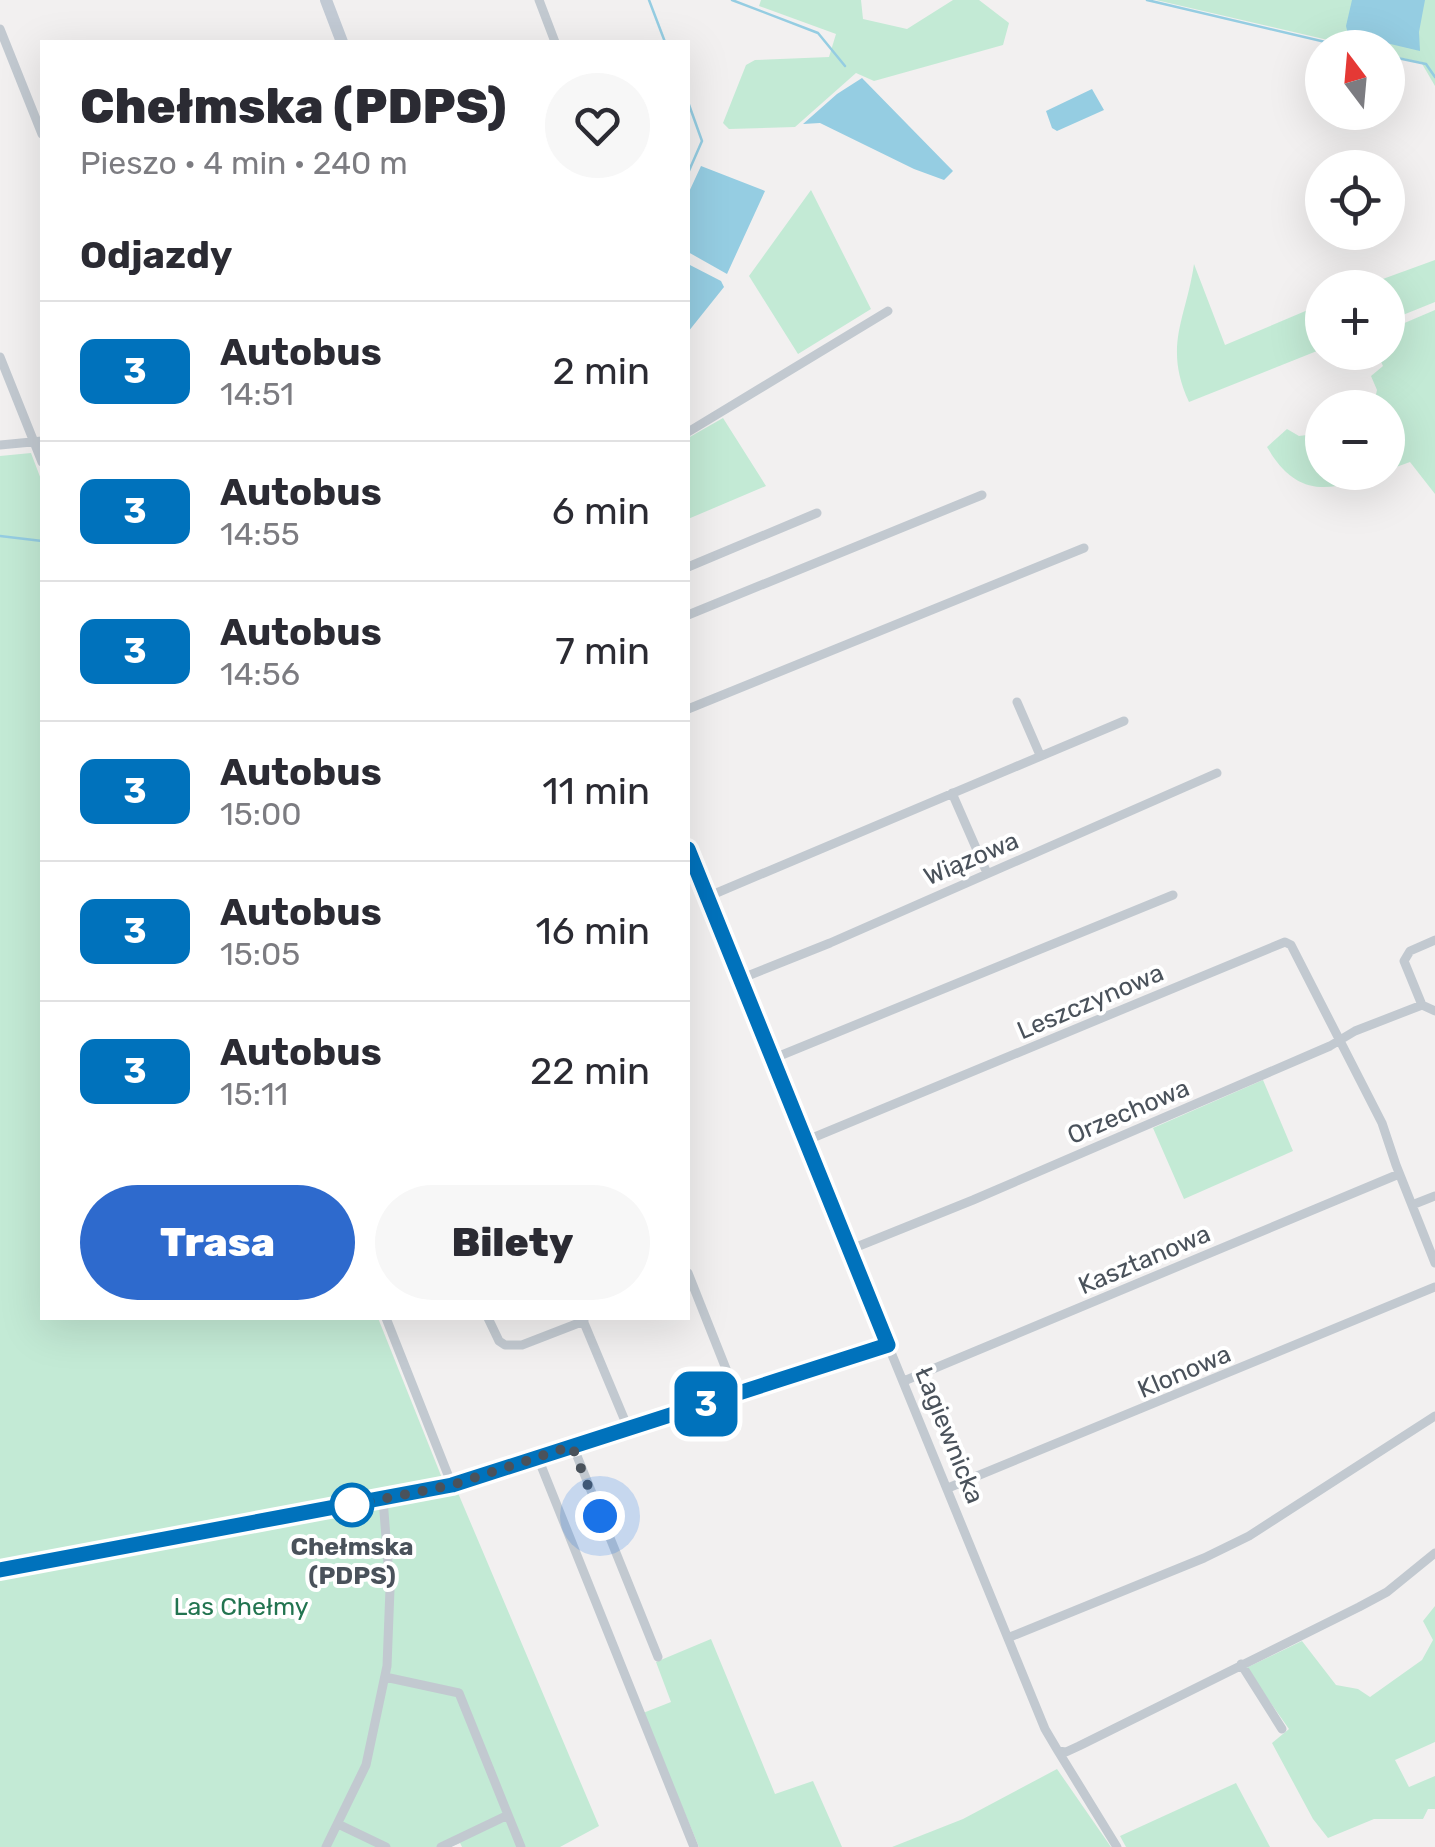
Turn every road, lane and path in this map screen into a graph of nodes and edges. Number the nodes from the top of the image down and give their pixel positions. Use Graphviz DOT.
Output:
graph roads {
  1 [pos="326,0"];
  2 [pos="539,0"];
  3 [pos="0,29"];
  4 [pos="341,40"];
  5 [pos="554,40"];
  6 [pos="40,129"];
  7 [pos="888,311"];
  8 [pos="0,356"];
  9 [pos="690,431"];
  10 [pos="38,442"];
  11 [pos="0,445"];
  12 [pos="982,495"];
  13 [pos="817,512"];
  14 [pos="1084,548"];
  15 [pos="690,566"];
  16 [pos="690,614"];
  17 [pos="1018,702"];
  18 [pos="690,709"];
  19 [pos="1124,720"];
  20 [pos="1040,755"];
  21 [pos="1217,773"];
  22 [pos="952,793"];
  23 [pos="690,854"];
  24 [pos="987,873"];
  25 [pos="1173,895"];
  26 [pos="707,897"];
  27 [pos="1435,940"];
  28 [pos="740,979"];
  29 [pos="1422,1006"];
  30 [pos="1435,1011"];
  31 [pos="1338,1042"];
  32 [pos="772,1058"];
  33 [pos="805,1141"];
  34 [pos="1399,1174"];
  35 [pos="1435,1196"];
  36 [pos="1412,1204"];
  37 [pos="1432,1248"];
  38 [pos="848,1250"];
  39 [pos="1435,1263"];
  40 [pos="690,1278"];
  41 [pos="1435,1287"];
  42 [pos="387,1320"];
  43 [pos="489,1320"];
  44 [pos="580,1320"];
  45 [pos="583,1320"];
  46 [pos="888,1345"];
  47 [pos="904,1382"];
  48 [pos="736,1394"];
  49 [pos="1435,1416"];
  50 [pos="628,1428"];
  51 [pos="572,1446"];
  52 [pos="538,1458"];
  53 [pos="452,1485"];
  54 [pos="948,1488"];
  55 [pos="382,1499"];
  56 [pos="1435,1553"];
  57 [pos="0,1570"];
  58 [pos="1010,1638"];
  59 [pos="658,1657"];
  60 [pos="1241,1664"];
  61 [pos="385,1677"];
  62 [pos="1282,1728"];
  63 [pos="1062,1751"];
  64 [pos="508,1815"];
  65 [pos="338,1824"];
  66 [pos="326,1847"];
  67 [pos="386,1847"];
  68 [pos="441,1847"];
  69 [pos="521,1847"];
  70 [pos="694,1847"];
  71 [pos="1117,1847"];
  1 -- 4 [label="street"];
  2 -- 5 [label="street"];
  3 -- 6 [label="street"];
  7 -- 9 [label="street"];
  8 -- 10 [label="street"];
  10 -- 11 [label="street"];
  12 -- 16 [label="street"];
  13 -- 15 [label="street"];
  14 -- 18 [label="street"];
  17 -- 20 [label="street"];
  19 -- 20 [label="street"];
  20 -- 22 [label="street"];
  21 -- 24 [label="street, Wiązowa"];
  22 -- 24 [label="street"];
  22 -- 26 [label="street"];
  23 -- 26 [label="street, Łagiewnicka"];
  24 -- 28 [label="street, Wiązowa"];
  25 -- 32 [label="street"];
  26 -- 28 [label="street, Łagiewnicka"];
  27 -- 29 [label="street"];
  28 -- 32 [label="street, Łagiewnicka"];
  29 -- 30 [label="street"];
  29 -- 31 [label="street, Orzechowa"];
  31 -- 33 [label="street, Leszczynowa"];
  31 -- 34 [label="street"];
  31 -- 38 [label="street, Orzechowa"];
  32 -- 33 [label="street, Łagiewnicka"];
  33 -- 38 [label="street, Łagiewnicka"];
  34 -- 36 [label="street"];
  34 -- 47 [label="street, Kasztanowa"];
  35 -- 36 [label="street"];
  36 -- 37 [label="street"];
  37 -- 39 [label="street"];
  38 -- 46 [label="street, Łagiewnicka"];
  40 -- 48 [label="street"];
  41 -- 54 [label="street, Klonowa"];
  42 -- 53 [label="street"];
  43 -- 44 [label="street"];
  45 -- 50 [label="street"];
  46 -- 47 [label="street, Łagiewnicka"];
  46 -- 48 [label="street"];
  47 -- 54 [label="street, Łagiewnicka"];
  48 -- 50 [label="street"];
  49 -- 58 [label="street"];
  50 -- 51 [label="street"];
  51 -- 52 [label="street"];
  51 -- 59 [label="street"];
  52 -- 53 [label="street"];
  52 -- 70 [label="street"];
  53 -- 55 [label="street"];
  54 -- 58 [label="street, Łagiewnicka"];
  55 -- 57 [label="street"];
  55 -- 61 [label="street"];
  56 -- 60 [label="street"];
  58 -- 63 [label="street, Łagiewnicka"];
  60 -- 62 [label="street"];
  60 -- 63 [label="street"];
  61 -- 64 [label="street"];
  61 -- 65 [label="street"];
  63 -- 71 [label="street, Łagiewnicka"];
  64 -- 68 [label="street"];
  64 -- 69 [label="street"];
  65 -- 66 [label="street"];
  65 -- 67 [label="street"];
}
